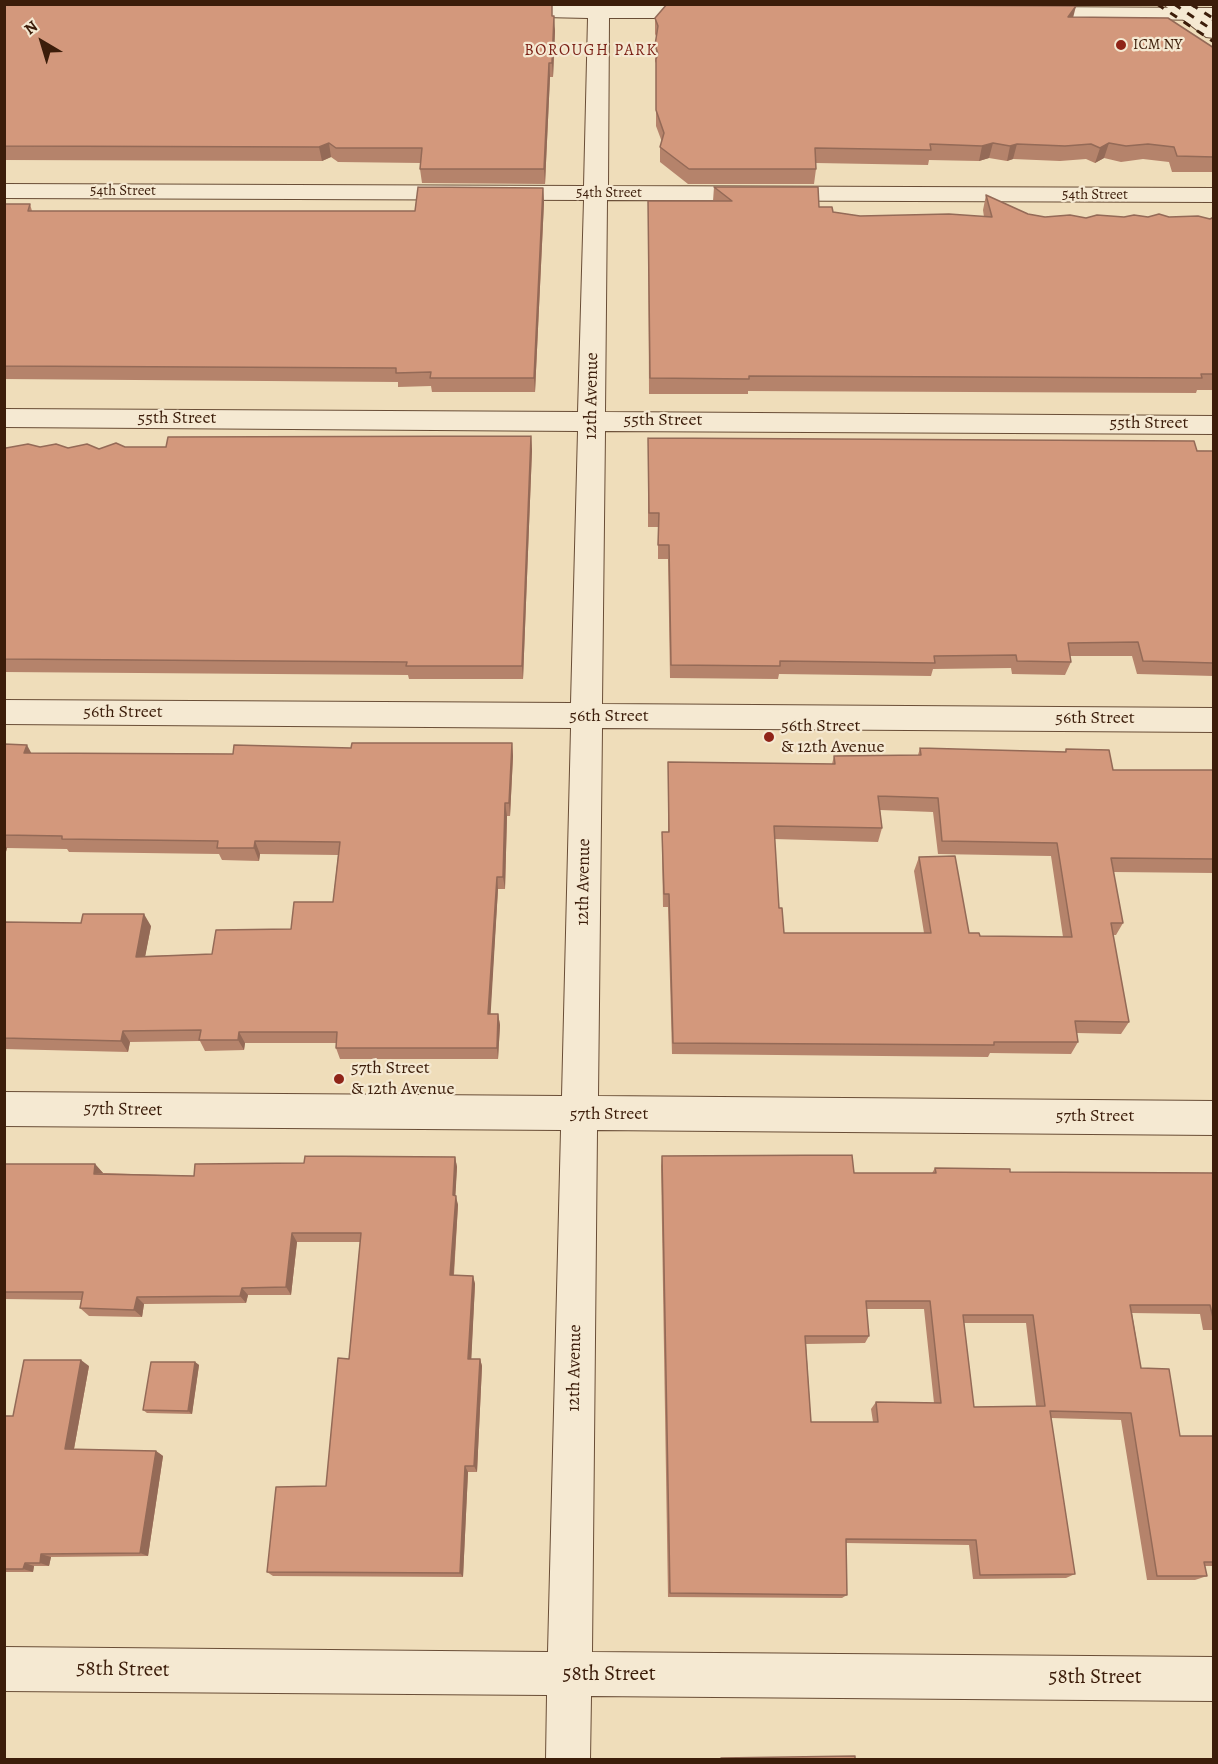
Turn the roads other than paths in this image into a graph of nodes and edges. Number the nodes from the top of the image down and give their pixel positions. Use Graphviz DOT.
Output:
graph roads {
  1 [pos="599,8"];
  2 [pos="1180,9"];
  3 [pos="492,11"];
  4 [pos="725,12"];
  5 [pos="1008,13"];
  6 [pos="1214,14"];
  7 [pos="1214,32"];
  8 [pos="4,191"];
  9 [pos="596,193"];
  10 [pos="1214,195"];
  11 [pos="4,418"];
  12 [pos="592,421"];
  13 [pos="1214,424"];
  14 [pos="4,712"];
  15 [pos="586,717"];
  16 [pos="1214,720"];
  17 [pos="4,1109"];
  18 [pos="580,1114"];
  19 [pos="1214,1118"];
  20 [pos="4,1669"];
  21 [pos="569,1674"];
  22 [pos="1214,1679"];
  23 [pos="568,1760"];
  1 -- 3 [label="street"];
  1 -- 4 [label="street"];
  1 -- 9 [label="street, 12th Avenue"];
  2 -- 5 [label="street"];
  2 -- 6 [label="street"];
  2 -- 7 [label="street"];
  8 -- 9 [label="street, 54th Street"];
  9 -- 10 [label="street, 54th Street"];
  9 -- 12 [label="street, 12th Avenue"];
  11 -- 12 [label="street, 55th Street"];
  12 -- 13 [label="street, 55th Street"];
  12 -- 15 [label="street, 12th Avenue"];
  14 -- 15 [label="street, 56th Street"];
  15 -- 16 [label="street, 56th Street"];
  15 -- 18 [label="street, 12th Avenue"];
  17 -- 18 [label="street, 57th Street"];
  18 -- 19 [label="street, 57th Street"];
  18 -- 21 [label="street, 12th Avenue"];
  20 -- 21 [label="street, 58th Street"];
  21 -- 22 [label="street, 58th Street"];
  21 -- 23 [label="street, 12th Avenue"];
}
